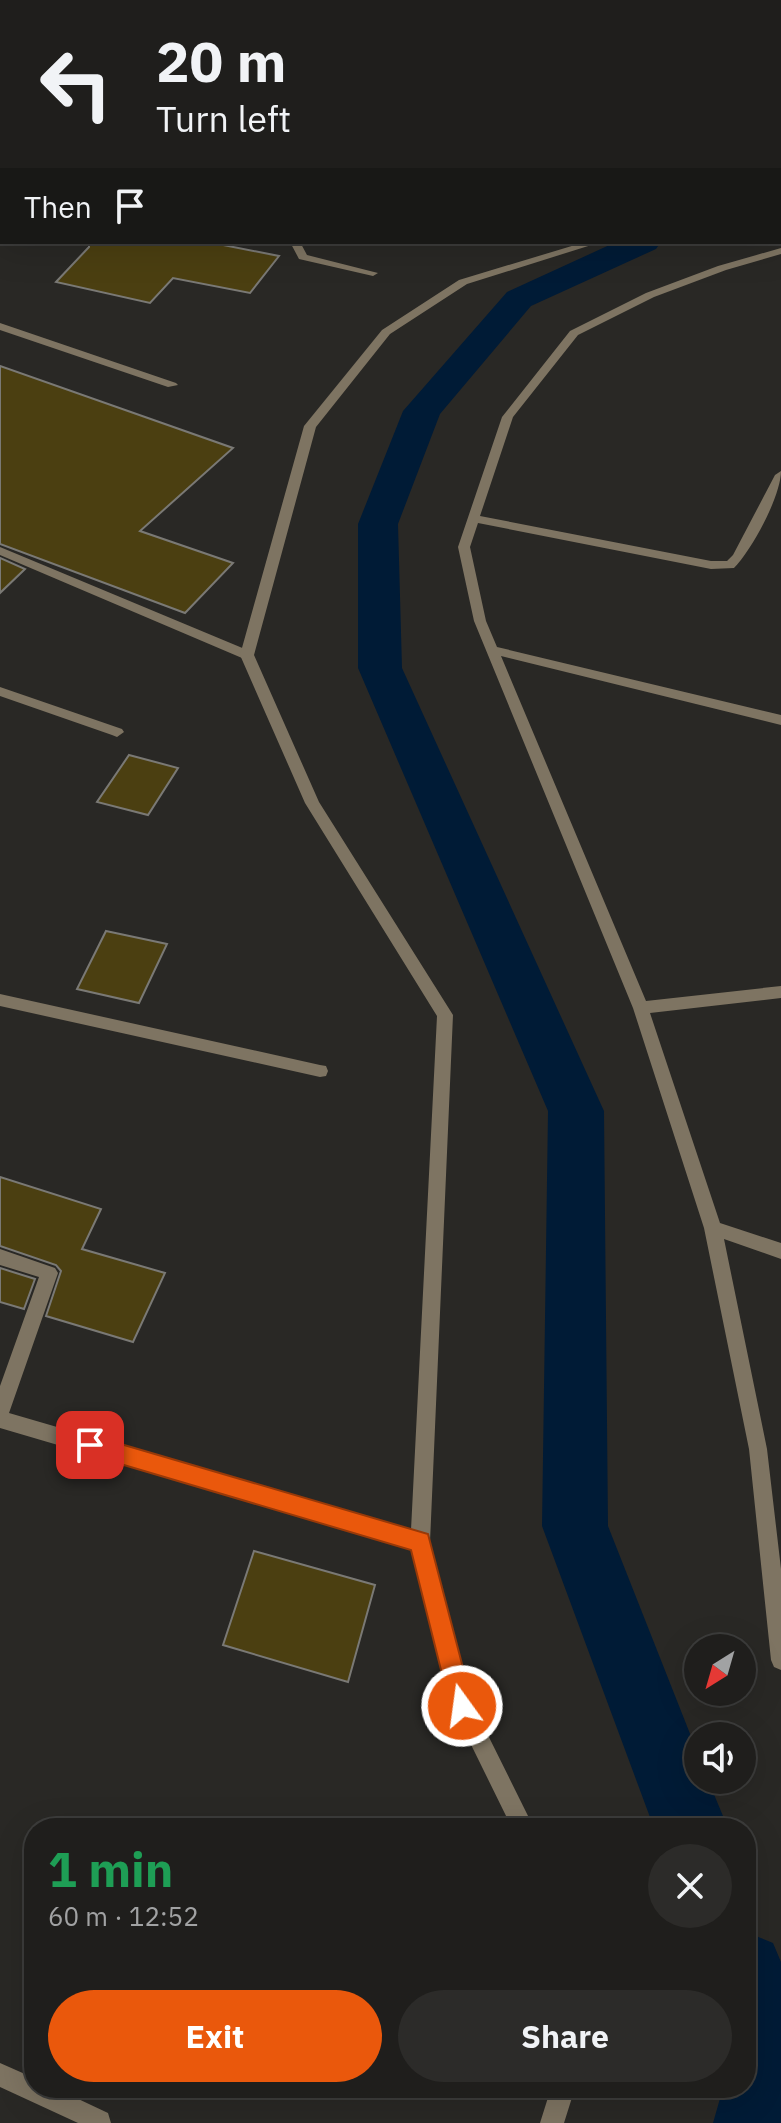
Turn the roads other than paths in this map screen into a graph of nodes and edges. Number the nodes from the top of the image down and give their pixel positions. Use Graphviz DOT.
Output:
graph roads {
  1 [pos="296,244"];
  2 [pos="589,244"];
  3 [pos="781,251"];
  4 [pos="373,273"];
  5 [pos="0,326"];
  6 [pos="172,385"];
  7 [pos="781,475"];
  8 [pos="472,518"];
  9 [pos="0,551"];
  10 [pos="494,650"];
  11 [pos="247,655"];
  12 [pos="0,691"];
  13 [pos="781,720"];
  14 [pos="117,732"];
  15 [pos="781,992"];
  16 [pos="0,1000"];
  17 [pos="641,1008"];
  18 [pos="320,1071"];
  19 [pos="713,1228"];
  20 [pos="781,1251"];
  21 [pos="0,1257"];
  22 [pos="0,1412"];
  23 [pos="0,1419"];
  24 [pos="420,1542"];
  25 [pos="781,1660"];
  26 [pos="518,1818"];
  27 [pos="0,2075"];
  28 [pos="24,2086"];
  29 [pos="50,2098"];
  30 [pos="560,2098"];
  31 [pos="100,2121"];
  32 [pos="552,2123"];
  1 -- 4 [label="street"];
  2 -- 11 [label="street"];
  3 -- 8 [label="street"];
  5 -- 6 [label="street"];
  7 -- 8 [label="street"];
  8 -- 10 [label="street"];
  9 -- 11 [label="street"];
  10 -- 13 [label="street"];
  10 -- 17 [label="street"];
  11 -- 24 [label="street"];
  12 -- 14 [label="street"];
  15 -- 17 [label="street"];
  16 -- 18 [label="street"];
  17 -- 19 [label="street"];
  19 -- 20 [label="street"];
  19 -- 25 [label="street"];
  21 -- 22 [label="street"];
  23 -- 24 [label="street"];
  24 -- 26 [label="street"];
  27 -- 28 [label="street"];
  29 -- 31 [label="street"];
  30 -- 32 [label="street"];
}
